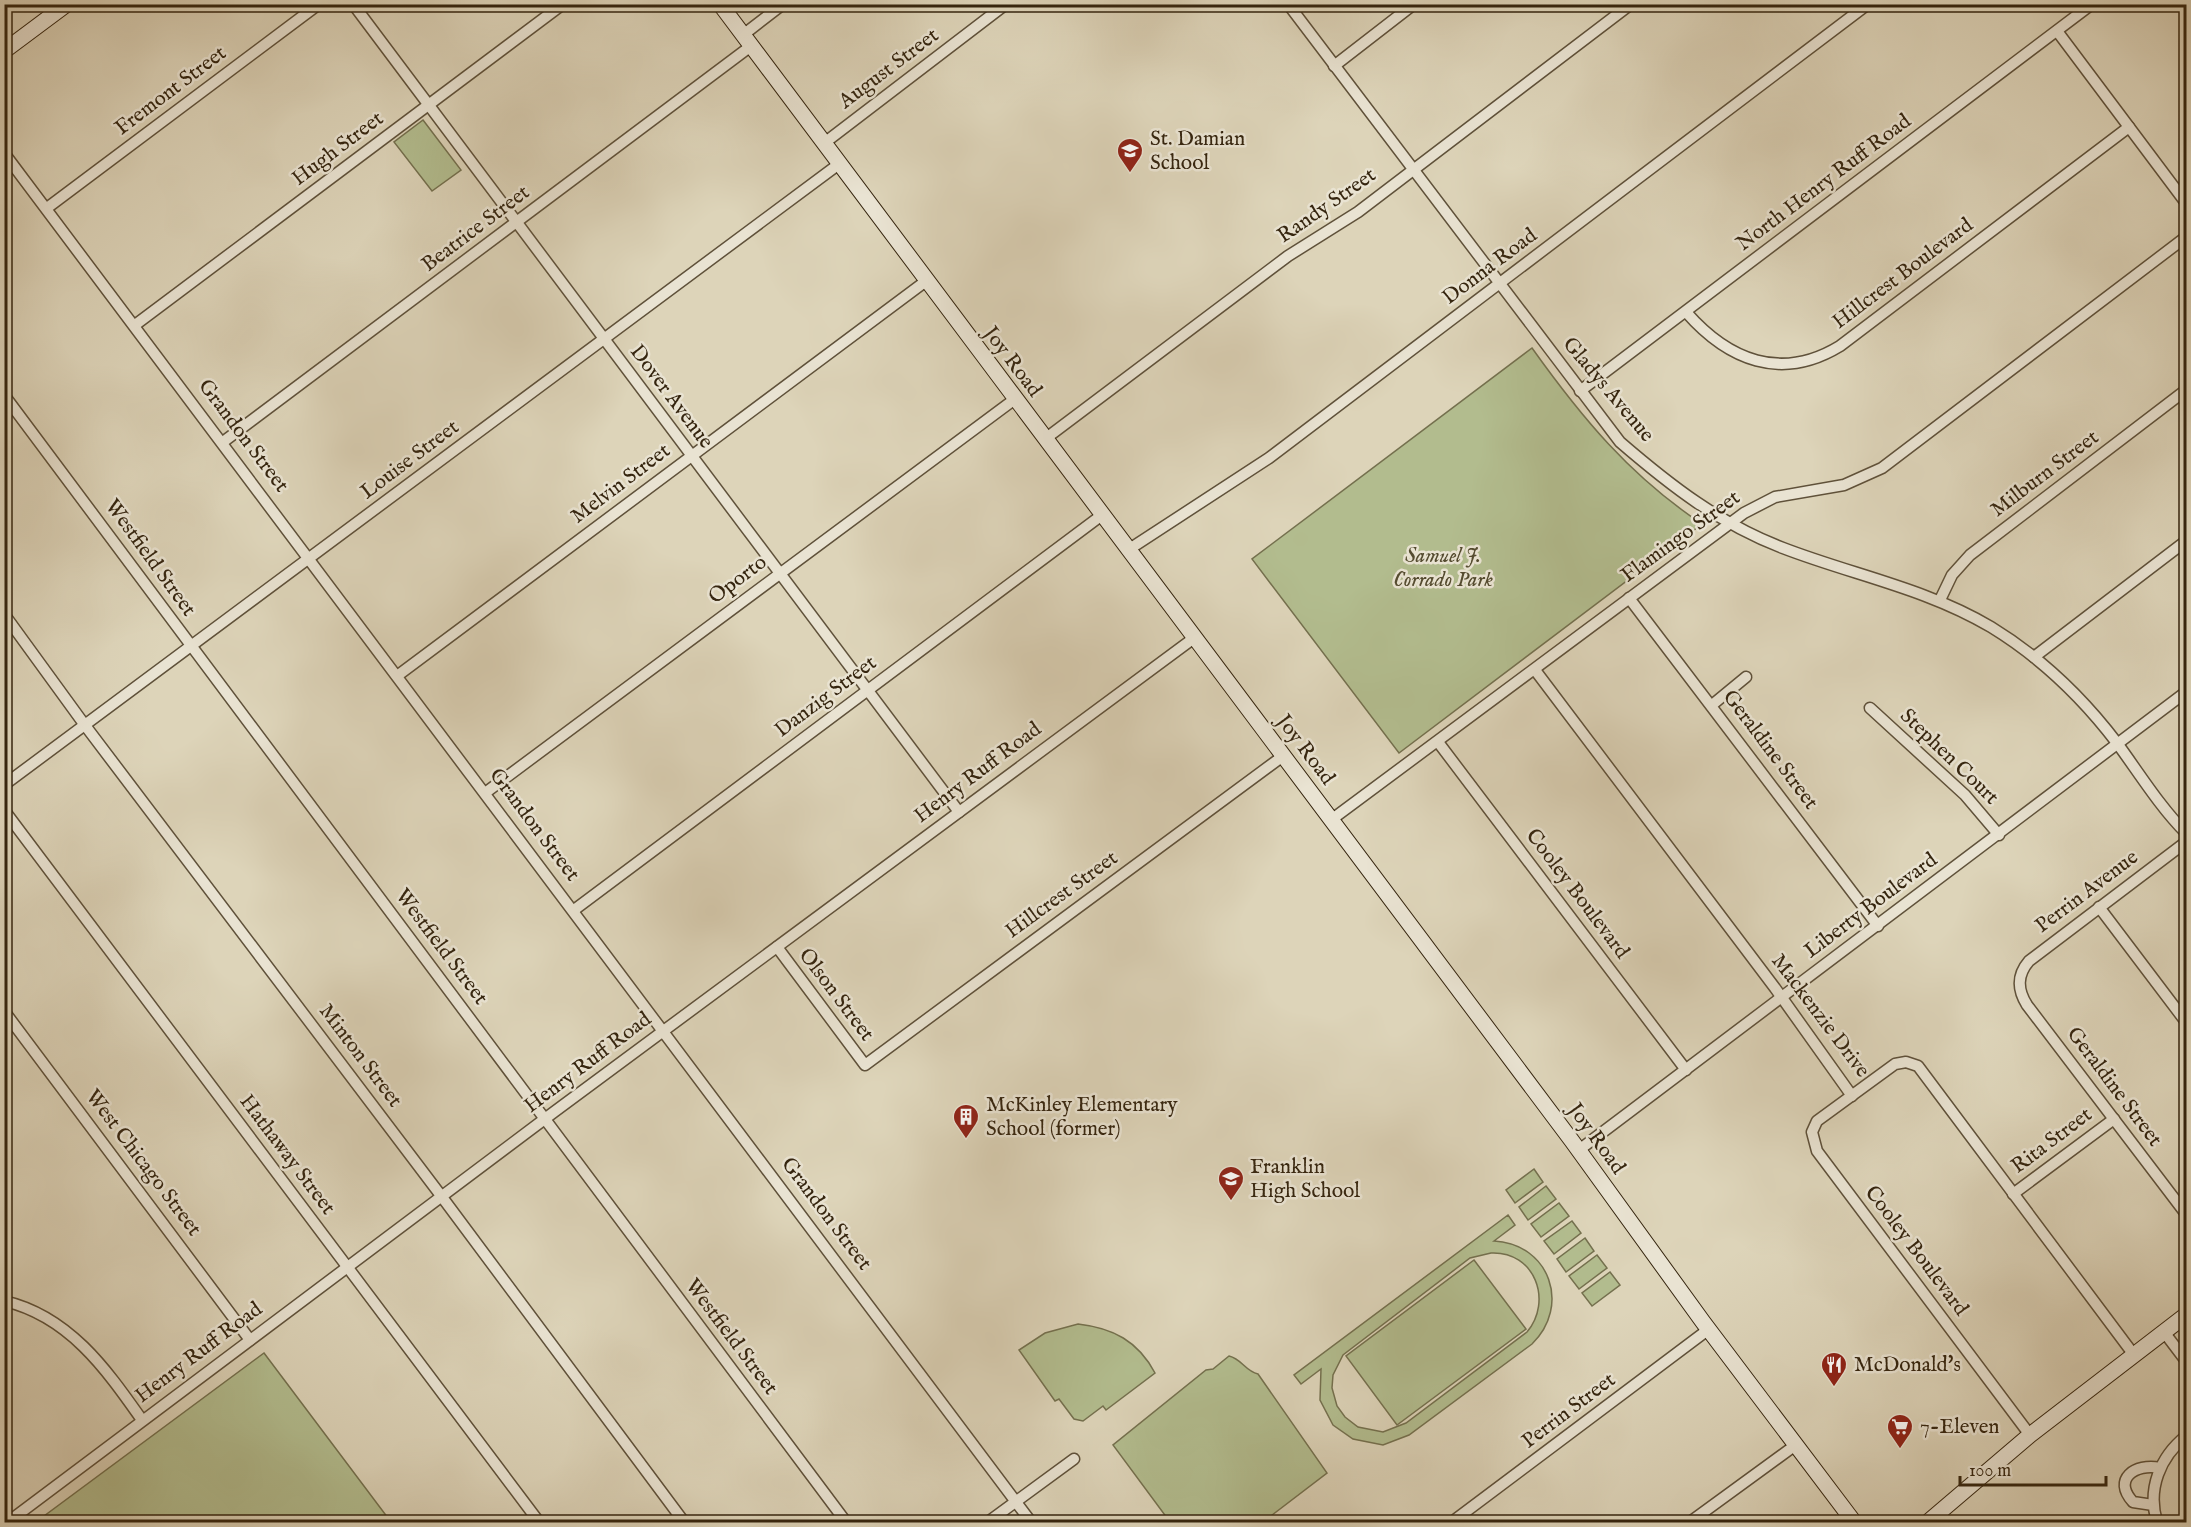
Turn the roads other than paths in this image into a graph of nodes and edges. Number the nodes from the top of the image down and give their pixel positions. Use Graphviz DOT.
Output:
graph roads {
  1 [pos="68,4"];
  2 [pos="319,4"];
  3 [pos="353,4"];
  4 [pos="563,4"];
  5 [pos="720,4"];
  6 [pos="783,4"];
  7 [pos="1006,4"];
  8 [pos="1288,4"];
  9 [pos="1414,4"];
  10 [pos="1631,4"];
  11 [pos="1868,4"];
  12 [pos="2092,4"];
  13 [pos="2057,31"];
  14 [pos="747,41"];
  15 [pos="4,51"];
  16 [pos="1334,66"];
  17 [pos="429,106"];
  18 [pos="2129,127"];
  19 [pos="823,144"];
  20 [pos="4,153"];
  21 [pos="839,164"];
  22 [pos="1413,170"];
  23 [pos="2187,203"];
  24 [pos="47,208"];
  25 [pos="517,223"];
  26 [pos="2187,237"];
  27 [pos="926,281"];
  28 [pos="1500,284"];
  29 [pos="1686,312"];
  30 [pos="135,325"];
  31 [pos="604,339"];
  32 [pos="2187,390"];
  33 [pos="1580,391"];
  34 [pos="4,395"];
  35 [pos="1014,399"];
  36 [pos="1045,439"];
  37 [pos="223,442"];
  38 [pos="691,456"];
  39 [pos="1102,515"];
  40 [pos="1730,523"];
  41 [pos="2187,541"];
  42 [pos="1128,550"];
  43 [pos="310,558"];
  44 [pos="780,573"];
  45 [pos="1629,598"];
  46 [pos="1940,600"];
  47 [pos="4,614"];
  48 [pos="1194,638"];
  49 [pos="191,646"];
  50 [pos="2034,657"];
  51 [pos="1535,670"];
  52 [pos="398,676"];
  53 [pos="1746,677"];
  54 [pos="868,690"];
  55 [pos="2187,692"];
  56 [pos="1712,705"];
  57 [pos="1870,708"];
  58 [pos="84,724"];
  59 [pos="1438,742"];
  60 [pos="2117,744"];
  61 [pos="1283,756"];
  62 [pos="4,785"];
  63 [pos="485,793"];
  64 [pos="4,810"];
  65 [pos="959,812"];
  66 [pos="1331,820"];
  67 [pos="2187,833"];
  68 [pos="1999,835"];
  69 [pos="2187,842"];
  70 [pos="2099,907"];
  71 [pos="574,910"];
  72 [pos="1878,926"];
  73 [pos="777,947"];
  74 [pos="2019,980"];
  75 [pos="1781,999"];
  76 [pos="4,1011"];
  77 [pos="2187,1022"];
  78 [pos="664,1030"];
  79 [pos="864,1065"];
  80 [pos="1686,1070"];
  81 [pos="1852,1095"];
  82 [pos="545,1119"];
  83 [pos="2114,1119"];
  84 [pos="1578,1150"];
  85 [pos="2013,1194"];
  86 [pos="442,1197"];
  87 [pos="2187,1214"];
  88 [pos="349,1266"];
  89 [pos="4,1301"];
  90 [pos="2187,1315"];
  91 [pos="1709,1329"];
  92 [pos="2164,1332"];
  93 [pos="250,1340"];
  94 [pos="2134,1355"];
  95 [pos="2187,1361"];
  96 [pos="142,1420"];
  97 [pos="2030,1435"];
  98 [pos="2187,1436"];
  99 [pos="1797,1444"];
  100 [pos="1074,1459"];
  101 [pos="2160,1468"];
  102 [pos="1016,1502"];
  103 [pos="2153,1505"];
  104 [pos="12,1521"];
  105 [pos="539,1522"];
  106 [pos="684,1522"];
  107 [pos="846,1522"];
  108 [pos="988,1522"];
  109 [pos="1031,1522"];
  110 [pos="1452,1522"];
  111 [pos="1690,1522"];
  112 [pos="1854,1522"];
  113 [pos="1928,1522"];
  114 [pos="2157,1522"];
  1 -- 15 [label="street"];
  2 -- 24 [label="street, Fremont Street"];
  3 -- 17 [label="street, Dover Avenue"];
  4 -- 17 [label="street, Hugh Street"];
  5 -- 14 [label="street, Joy Road"];
  6 -- 14 [label="street, Beatrice Street"];
  7 -- 19 [label="street, August Street"];
  8 -- 16 [label="street, Gladys Avenue"];
  9 -- 16 [label="street"];
  10 -- 22 [label="street, Randy Street"];
  11 -- 28 [label="street, Donna Road"];
  12 -- 13 [label="street, North Henry Ruff Road"];
  13 -- 18 [label="street"];
  13 -- 29 [label="street, North Henry Ruff Road"];
  14 -- 19 [label="street, Joy Road"];
  14 -- 25 [label="street, Beatrice Street"];
  16 -- 22 [label="street, Gladys Avenue"];
  17 -- 25 [label="street, Dover Avenue"];
  17 -- 30 [label="street, Hugh Street"];
  18 -- 23 [label="street"];
  18 -- 29 [label="street, Hillcrest Boulevard"];
  19 -- 21 [label="street, Joy Road"];
  20 -- 24 [label="street, Grandon Street"];
  21 -- 27 [label="street, Joy Road"];
  21 -- 31 [label="street, Louise Street"];
  22 -- 28 [label="street, Gladys Avenue"];
  22 -- 36 [label="street, Randy Street"];
  24 -- 30 [label="street, Grandon Street"];
  25 -- 31 [label="street, Dover Avenue"];
  25 -- 37 [label="street, Beatrice Street"];
  26 -- 40 [label="street, Flamingo Street"];
  27 -- 35 [label="street, Joy Road"];
  27 -- 38 [label="street, Melvin Street"];
  28 -- 33 [label="street, Gladys Avenue"];
  28 -- 42 [label="street, Donna Road"];
  29 -- 33 [label="street, North Henry Ruff Road"];
  30 -- 37 [label="street, Grandon Street"];
  31 -- 38 [label="street, Dover Avenue"];
  31 -- 43 [label="street, Louise Street"];
  32 -- 46 [label="street, Milburn Street"];
  33 -- 40 [label="street, Gladys Avenue"];
  34 -- 49 [label="street, Westfield Street"];
  35 -- 36 [label="street, Joy Road"];
  35 -- 44 [label="street, Oporto"];
  36 -- 39 [label="street, Joy Road"];
  37 -- 43 [label="street, Grandon Street"];
  38 -- 44 [label="street, Dover Avenue"];
  38 -- 52 [label="street, Melvin Street"];
  39 -- 42 [label="street, Joy Road"];
  39 -- 54 [label="street, Danzig Street"];
  40 -- 45 [label="street, Flamingo Street"];
  40 -- 46 [label="street, Gladys Avenue"];
  41 -- 50 [label="street"];
  42 -- 48 [label="street, Joy Road"];
  43 -- 49 [label="street, Louise Street"];
  43 -- 52 [label="street, Grandon Street"];
  44 -- 54 [label="street, Dover Avenue"];
  44 -- 63 [label="street, Oporto"];
  45 -- 51 [label="street, Flamingo Street"];
  45 -- 56 [label="street, Geraldine Street"];
  46 -- 50 [label="street, Gladys Avenue"];
  47 -- 58 [label="street, Minton Street"];
  48 -- 61 [label="street, Joy Road"];
  48 -- 65 [label="street, Henry Ruff Road"];
  49 -- 58 [label="street, Louise Street"];
  49 -- 82 [label="street, Westfield Street"];
  50 -- 60 [label="street, Gladys Avenue"];
  51 -- 59 [label="street, Flamingo Street"];
  51 -- 75 [label="street, Mackenzie Drive"];
  52 -- 63 [label="street, Grandon Street"];
  53 -- 56 [label="street"];
  54 -- 65 [label="street, Dover Avenue"];
  54 -- 71 [label="street, Danzig Street"];
  55 -- 60 [label="street, Liberty Boulevard"];
  56 -- 72 [label="street, Geraldine Street"];
  57 -- 68 [label="street, Stephen Court"];
  58 -- 62 [label="street, Louise Street"];
  58 -- 86 [label="street, Minton Street"];
  59 -- 66 [label="street, Flamingo Street"];
  59 -- 80 [label="street, Cooley Boulevard"];
  60 -- 67 [label="street, Gladys Avenue"];
  60 -- 68 [label="street, Liberty Boulevard"];
  61 -- 66 [label="street, Joy Road"];
  61 -- 79 [label="street, Hillcrest Street"];
  63 -- 71 [label="street, Grandon Street"];
  64 -- 88 [label="street, Hathaway Street"];
  65 -- 73 [label="street, Henry Ruff Road"];
  66 -- 84 [label="street, Joy Road"];
  68 -- 72 [label="street, Liberty Boulevard"];
  69 -- 70 [label="street, Perrin Avenue"];
  70 -- 74 [label="street, Perrin Avenue"];
  70 -- 77 [label="street"];
  71 -- 78 [label="street, Grandon Street"];
  72 -- 75 [label="street, Liberty Boulevard"];
  73 -- 78 [label="street, Henry Ruff Road"];
  73 -- 79 [label="street, Olson Street"];
  74 -- 83 [label="street, Geraldine Street"];
  75 -- 80 [label="street, Liberty Boulevard"];
  75 -- 81 [label="street, Mackenzie Drive"];
  76 -- 93 [label="street, West Chicago Street"];
  78 -- 82 [label="street, Henry Ruff Road"];
  78 -- 102 [label="street, Grandon Street"];
  80 -- 84 [label="street, Liberty Boulevard"];
  81 -- 85 [label="street, Mackenzie Drive"];
  81 -- 97 [label="street, Cooley Boulevard"];
  82 -- 86 [label="street, Henry Ruff Road"];
  82 -- 107 [label="street, Westfield Street"];
  83 -- 85 [label="street, Rita Street"];
  83 -- 87 [label="street, Geraldine Street"];
  84 -- 91 [label="street, Joy Road"];
  85 -- 94 [label="street, Mackenzie Drive"];
  86 -- 88 [label="street, Henry Ruff Road"];
  86 -- 106 [label="street, Minton Street"];
  88 -- 93 [label="street, Henry Ruff Road"];
  88 -- 105 [label="street, Hathaway Street"];
  89 -- 96 [label="street"];
  90 -- 92 [label="street"];
  91 -- 99 [label="street, Joy Road"];
  91 -- 110 [label="street, Perrin Street"];
  92 -- 94 [label="street"];
  92 -- 95 [label="street"];
  93 -- 96 [label="street, Henry Ruff Road"];
  94 -- 97 [label="street"];
  96 -- 104 [label="street, Henry Ruff Road"];
  97 -- 113 [label="street"];
  98 -- 101 [label="street"];
  99 -- 111 [label="street"];
  99 -- 112 [label="street, Joy Road"];
  100 -- 102 [label="street"];
  101 -- 103 [label="street"];
  101 -- 103 [label="street"];
  102 -- 108 [label="street"];
  102 -- 109 [label="street, Grandon Street"];
  103 -- 114 [label="street"];
}
